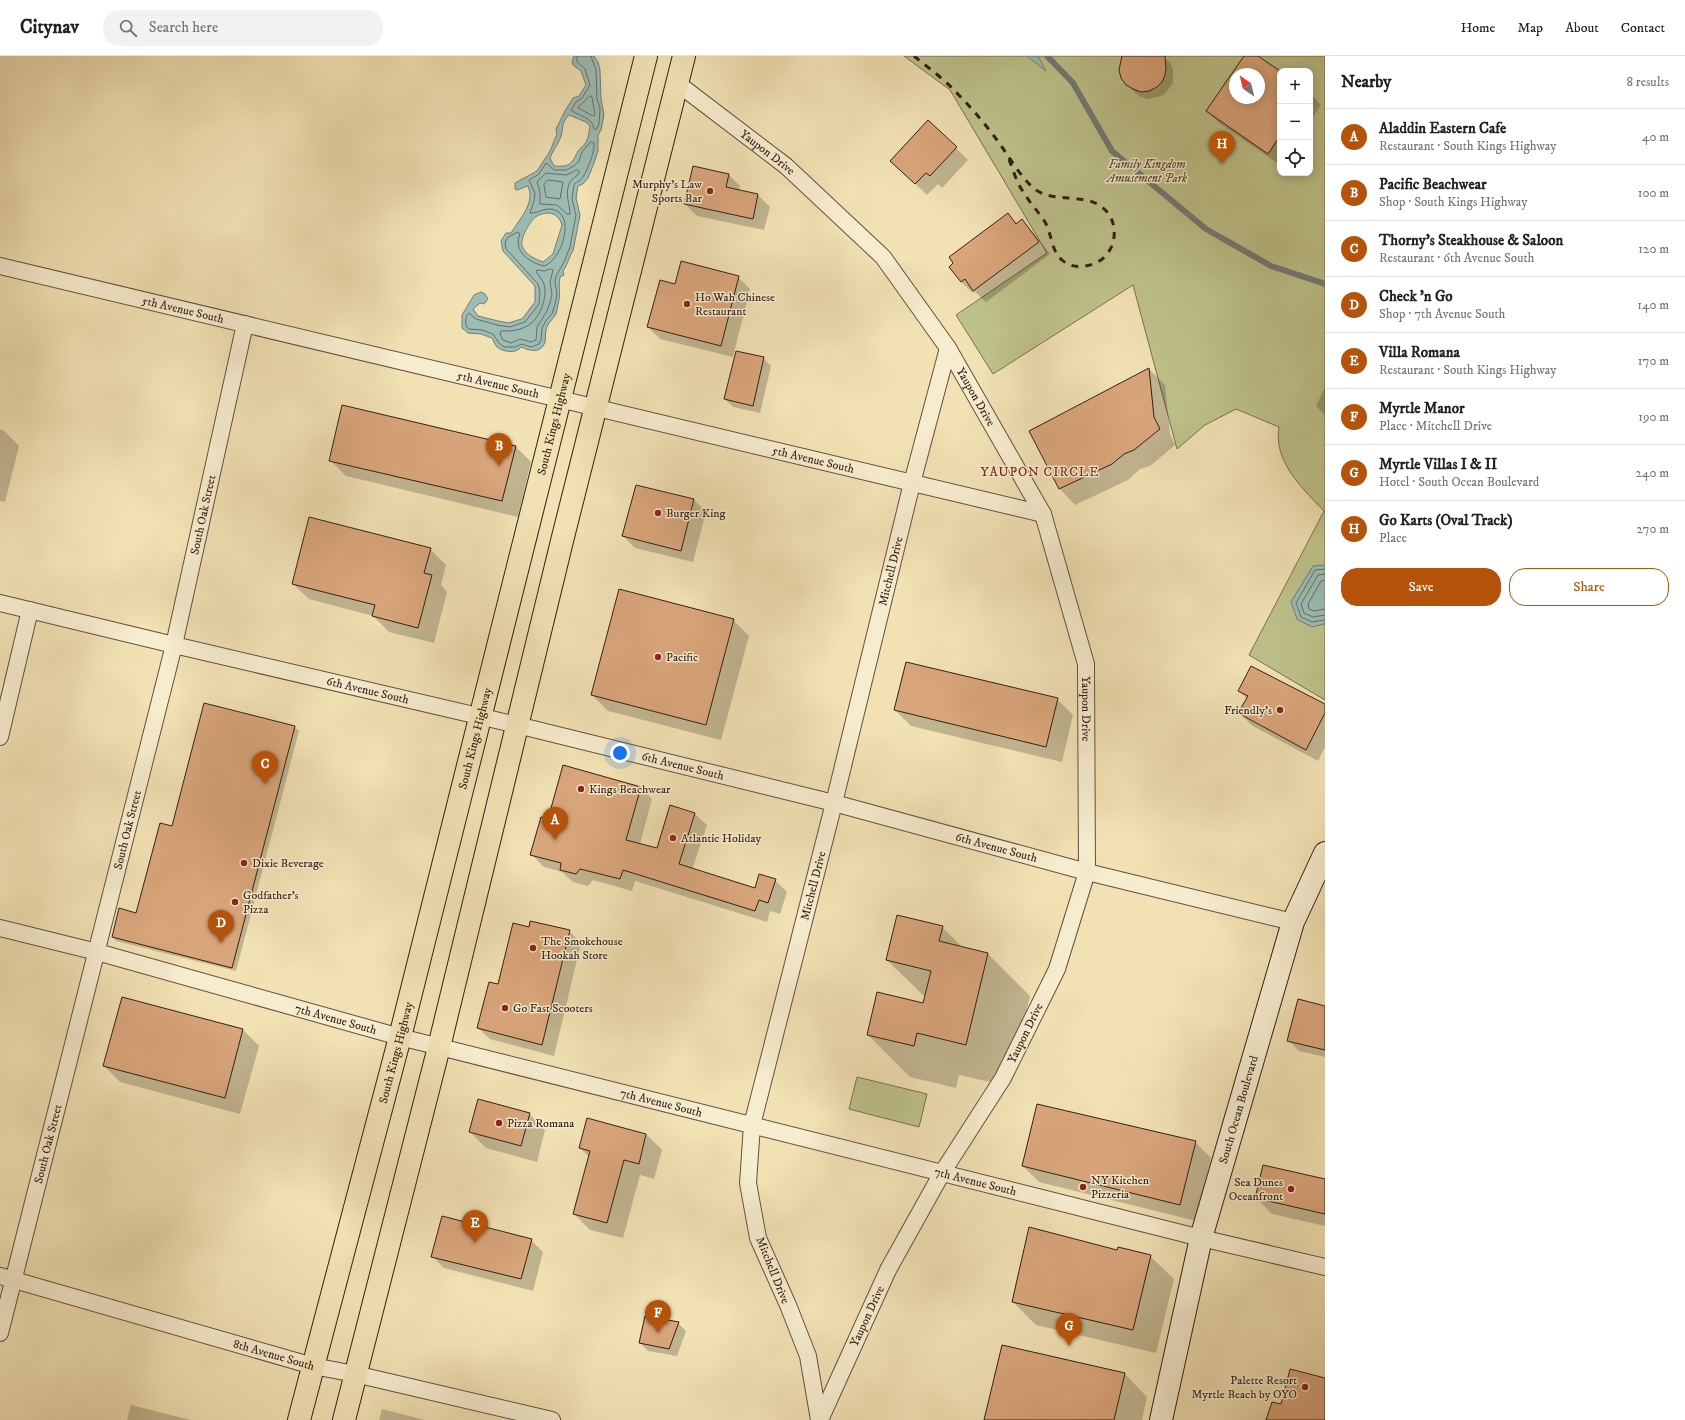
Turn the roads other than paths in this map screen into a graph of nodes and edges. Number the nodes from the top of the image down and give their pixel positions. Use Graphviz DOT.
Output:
graph roads {
  1 [pos="646,56"];
  2 [pos="684,56"];
  3 [pos="677,83"];
  4 [pos="0,266"];
  5 [pos="245,324"];
  6 [pos="948,348"];
  7 [pos="560,399"];
  8 [pos="596,408"];
  9 [pos="912,483"];
  10 [pos="1043,514"];
  11 [pos="0,602"];
  12 [pos="30,610"];
  13 [pos="174,645"];
  14 [pos="480,716"];
  15 [pos="517,725"];
  16 [pos="0,737"];
  17 [pos="834,803"];
  18 [pos="1325,853"];
  19 [pos="1087,872"];
  20 [pos="1293,922"];
  21 [pos="0,928"];
  22 [pos="97,952"];
  23 [pos="400,1038"];
  24 [pos="439,1047"];
  25 [pos="752,1125"];
  26 [pos="942,1173"];
  27 [pos="1201,1238"];
  28 [pos="1325,1267"];
  29 [pos="7,1277"];
  30 [pos="0,1333"];
  31 [pos="314,1366"];
  32 [pos="355,1374"];
  33 [pos="299,1420"];
  34 [pos="344,1420"];
  35 [pos="552,1420"];
  36 [pos="819,1420"];
  37 [pos="1161,1420"];
  1 -- 7 [label="main road, South Kings Highway"];
  2 -- 3 [label="main road"];
  3 -- 6 [label="street, Yaupon Drive"];
  3 -- 8 [label="main road"];
  4 -- 5 [label="street, 5th Avenue South"];
  5 -- 7 [label="street, 5th Avenue South"];
  5 -- 13 [label="street, South Oak Street"];
  6 -- 9 [label="street, Mitchell Drive"];
  6 -- 10 [label="street, Yaupon Drive"];
  7 -- 8 [label="street, 5th Avenue South"];
  7 -- 14 [label="main road, South Kings Highway"];
  8 -- 9 [label="street, 5th Avenue South"];
  8 -- 15 [label="main road"];
  9 -- 10 [label="street, 5th Avenue South"];
  9 -- 17 [label="street, Mitchell Drive"];
  10 -- 19 [label="street, Yaupon Drive"];
  11 -- 12 [label="street, 6th Avenue South"];
  12 -- 13 [label="street, 6th Avenue South"];
  12 -- 16 [label="street"];
  13 -- 14 [label="street, 6th Avenue South"];
  13 -- 22 [label="street, South Oak Street"];
  14 -- 15 [label="street, 6th Avenue South"];
  14 -- 23 [label="main road, South Kings Highway"];
  15 -- 17 [label="street, 6th Avenue South"];
  15 -- 24 [label="main road"];
  17 -- 19 [label="street, 6th Avenue South"];
  17 -- 25 [label="street, Mitchell Drive"];
  18 -- 20 [label="main road, South Ocean Boulevard"];
  19 -- 20 [label="street, 6th Avenue South"];
  19 -- 26 [label="street, Yaupon Drive"];
  20 -- 27 [label="main road, South Ocean Boulevard"];
  21 -- 22 [label="street, 7th Avenue South"];
  22 -- 23 [label="street, 7th Avenue South"];
  22 -- 29 [label="street, South Oak Street"];
  23 -- 24 [label="street, 7th Avenue South"];
  23 -- 31 [label="main road, South Kings Highway"];
  24 -- 25 [label="street, 7th Avenue South"];
  24 -- 32 [label="main road"];
  25 -- 26 [label="street, 7th Avenue South"];
  25 -- 36 [label="street, Mitchell Drive"];
  26 -- 27 [label="street, 7th Avenue South"];
  26 -- 36 [label="street, Yaupon Drive"];
  27 -- 28 [label="street, 7th Avenue South"];
  27 -- 37 [label="main road, South Ocean Boulevard"];
  29 -- 30 [label="street, South Oak Street"];
  29 -- 31 [label="street, 8th Avenue South"];
  31 -- 32 [label="street, 8th Avenue South"];
  31 -- 33 [label="main road, South Kings Highway"];
  32 -- 34 [label="main road"];
  32 -- 35 [label="street, 8th Avenue South"];
}
